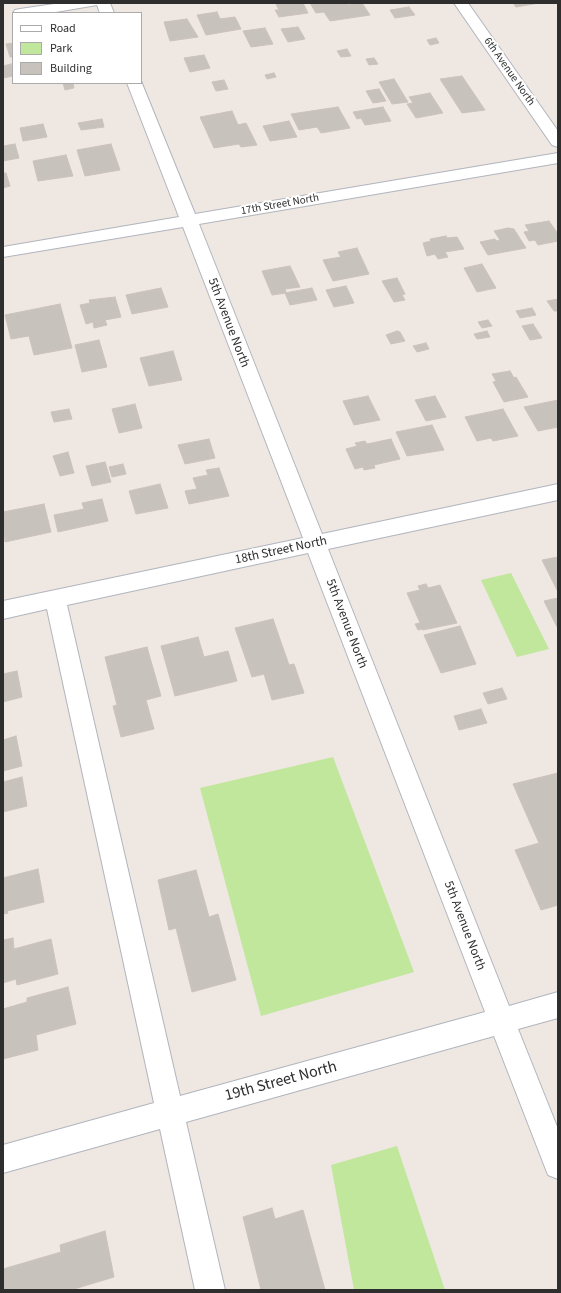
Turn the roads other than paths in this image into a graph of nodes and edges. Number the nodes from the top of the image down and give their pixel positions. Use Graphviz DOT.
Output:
graph roads {
  1 [pos="91,3"];
  2 [pos="461,3"];
  3 [pos="28,12"];
  4 [pos="134,84"];
  5 [pos="558,142"];
  6 [pos="558,158"];
  7 [pos="188,220"];
  8 [pos="3,252"];
  9 [pos="558,492"];
  10 [pos="315,544"];
  11 [pos="55,599"];
  12 [pos="3,610"];
  13 [pos="558,1005"];
  14 [pos="502,1021"];
  15 [pos="170,1113"];
  16 [pos="3,1159"];
  17 [pos="558,1166"];
  18 [pos="210,1290"];
  1 -- 3 [label="street"];
  2 -- 5 [label="street, 6th Avenue North"];
  4 -- 7 [label="street, 5th Avenue North"];
  6 -- 7 [label="street, 17th Street North"];
  7 -- 8 [label="street, 17th Street North"];
  7 -- 10 [label="street, 5th Avenue North"];
  9 -- 10 [label="street, 18th Street North"];
  10 -- 11 [label="street, 18th Street North"];
  10 -- 14 [label="street, 5th Avenue North"];
  11 -- 12 [label="street, 18th Street North"];
  11 -- 15 [label="street"];
  13 -- 14 [label="street, 19th Street North"];
  14 -- 15 [label="street, 19th Street North"];
  14 -- 17 [label="street, 5th Avenue North"];
  15 -- 16 [label="street, 19th Street North"];
  15 -- 18 [label="street"];
}
